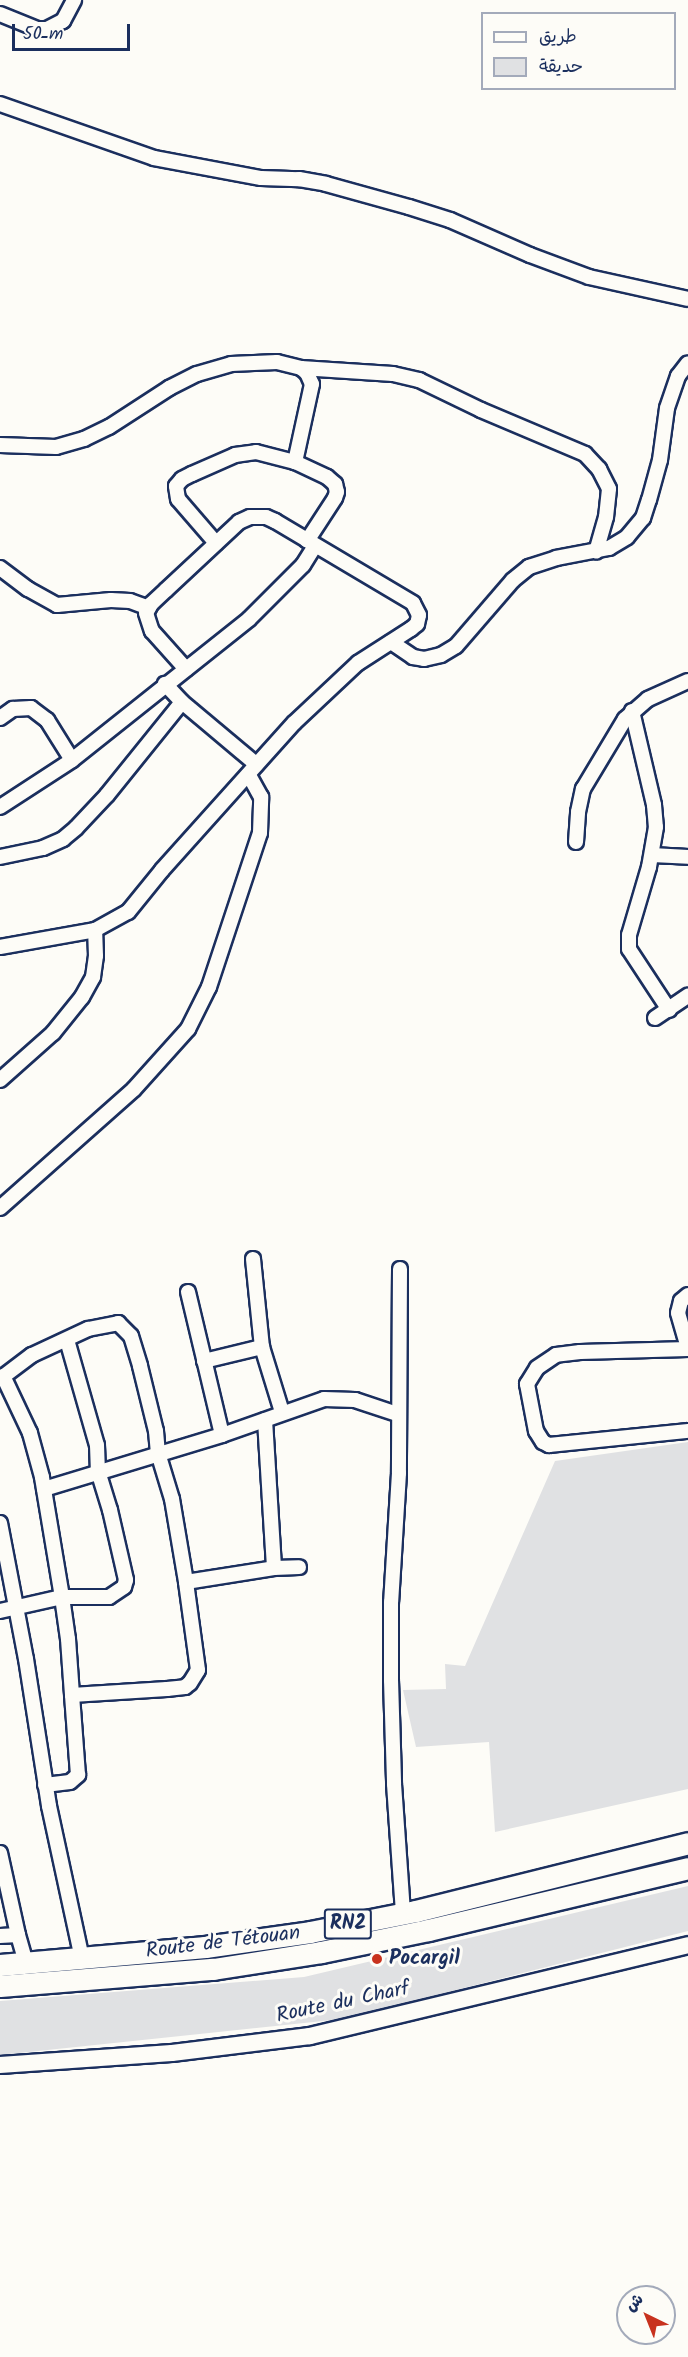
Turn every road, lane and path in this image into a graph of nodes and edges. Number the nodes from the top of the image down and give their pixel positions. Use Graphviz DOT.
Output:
graph roads {
  1 [pos="74,0"];
  2 [pos="0,14"];
  3 [pos="0,104"];
  4 [pos="688,299"];
  5 [pos="688,363"];
  6 [pos="301,368"];
  7 [pos="0,445"];
  8 [pos="295,462"];
  9 [pos="216,543"];
  10 [pos="311,543"];
  11 [pos="596,552"];
  12 [pos="0,568"];
  13 [pos="148,608"];
  14 [pos="390,642"];
  15 [pos="186,669"];
  16 [pos="688,681"];
  17 [pos="165,684"];
  18 [pos="182,702"];
  19 [pos="632,711"];
  20 [pos="0,718"];
  21 [pos="72,760"];
  22 [pos="252,769"];
  23 [pos="0,807"];
  24 [pos="576,843"];
  25 [pos="652,855"];
  26 [pos="0,856"];
  27 [pos="688,857"];
  28 [pos="94,930"];
  29 [pos="0,947"];
  30 [pos="688,996"];
  31 [pos="669,1010"];
  32 [pos="655,1018"];
  33 [pos="0,1080"];
  34 [pos="0,1209"];
  35 [pos="253,1259"];
  36 [pos="400,1269"];
  37 [pos="188,1292"];
  38 [pos="688,1296"];
  39 [pos="67,1340"];
  40 [pos="262,1347"];
  41 [pos="688,1349"];
  42 [pos="204,1361"];
  43 [pos="1,1378"];
  44 [pos="282,1412"];
  45 [pos="397,1414"];
  46 [pos="265,1420"];
  47 [pos="688,1431"];
  48 [pos="222,1435"];
  49 [pos="158,1453"];
  50 [pos="98,1471"];
  51 [pos="44,1488"];
  52 [pos="0,1523"];
  53 [pos="299,1567"];
  54 [pos="274,1568"];
  55 [pos="186,1582"];
  56 [pos="62,1597"];
  57 [pos="15,1609"];
  58 [pos="0,1611"];
  59 [pos="72,1695"];
  60 [pos="45,1785"];
  61 [pos="688,1843"];
  62 [pos="0,1853"];
  63 [pos="688,1868"];
  64 [pos="403,1913"];
  65 [pos="18,1935"];
  66 [pos="0,1936"];
  67 [pos="688,1946"];
  68 [pos="82,1958"];
  69 [pos="26,1963"];
  70 [pos="0,1965"];
  71 [pos="0,1986"];
  72 [pos="0,2065"];
  1 -- 2 [label="street"];
  3 -- 4 [label="street"];
  5 -- 11 [label="street"];
  6 -- 7 [label="street"];
  6 -- 8 [label="street"];
  6 -- 11 [label="street"];
  8 -- 9 [label="street"];
  8 -- 10 [label="street"];
  9 -- 10 [label="street"];
  9 -- 13 [label="street"];
  10 -- 14 [label="street"];
  10 -- 15 [label="street"];
  11 -- 14 [label="street"];
  12 -- 13 [label="street"];
  13 -- 15 [label="street"];
  14 -- 22 [label="street"];
  15 -- 17 [label="street"];
  16 -- 19 [label="street"];
  17 -- 18 [label="street"];
  17 -- 21 [label="street"];
  18 -- 22 [label="street"];
  18 -- 26 [label="street"];
  19 -- 24 [label="street"];
  19 -- 25 [label="street"];
  20 -- 21 [label="street"];
  21 -- 23 [label="street"];
  22 -- 28 [label="street"];
  22 -- 34 [label="street"];
  25 -- 27 [label="street"];
  25 -- 31 [label="street"];
  28 -- 29 [label="street"];
  28 -- 33 [label="street"];
  30 -- 31 [label="street"];
  31 -- 32 [label="street"];
  35 -- 40 [label="street"];
  36 -- 45 [label="street"];
  37 -- 42 [label="street"];
  38 -- 41 [label="street"];
  39 -- 43 [label="street"];
  39 -- 49 [label="street"];
  39 -- 50 [label="street"];
  40 -- 42 [label="street"];
  40 -- 44 [label="street"];
  41 -- 47 [label="street"];
  42 -- 48 [label="street"];
  43 -- 51 [label="street"];
  44 -- 45 [label="street"];
  44 -- 46 [label="street"];
  45 -- 64 [label="street"];
  46 -- 48 [label="street"];
  46 -- 54 [label="street"];
  48 -- 49 [label="street"];
  49 -- 50 [label="street"];
  49 -- 55 [label="street"];
  50 -- 51 [label="street"];
  50 -- 56 [label="street"];
  51 -- 56 [label="street"];
  52 -- 57 [label="street"];
  53 -- 54 [label="street"];
  54 -- 55 [label="street"];
  55 -- 59 [label="street"];
  56 -- 57 [label="street"];
  56 -- 59 [label="street"];
  57 -- 58 [label="street"];
  57 -- 60 [label="street"];
  59 -- 60 [label="street"];
  60 -- 68 [label="street"];
  61 -- 64 [label="highway, Route de Tétouan / RN2"];
  62 -- 65 [label="street"];
  63 -- 71 [label="highway, Route de Tétouan / RN2"];
  64 -- 68 [label="highway, Route de Tétouan / RN2"];
  65 -- 66 [label="street"];
  65 -- 69 [label="street"];
  67 -- 72 [label="street, Route du Charf"];
  68 -- 69 [label="highway, Route de Tétouan / RN2"];
  69 -- 70 [label="highway, Route de Tétouan / RN2"];
}
